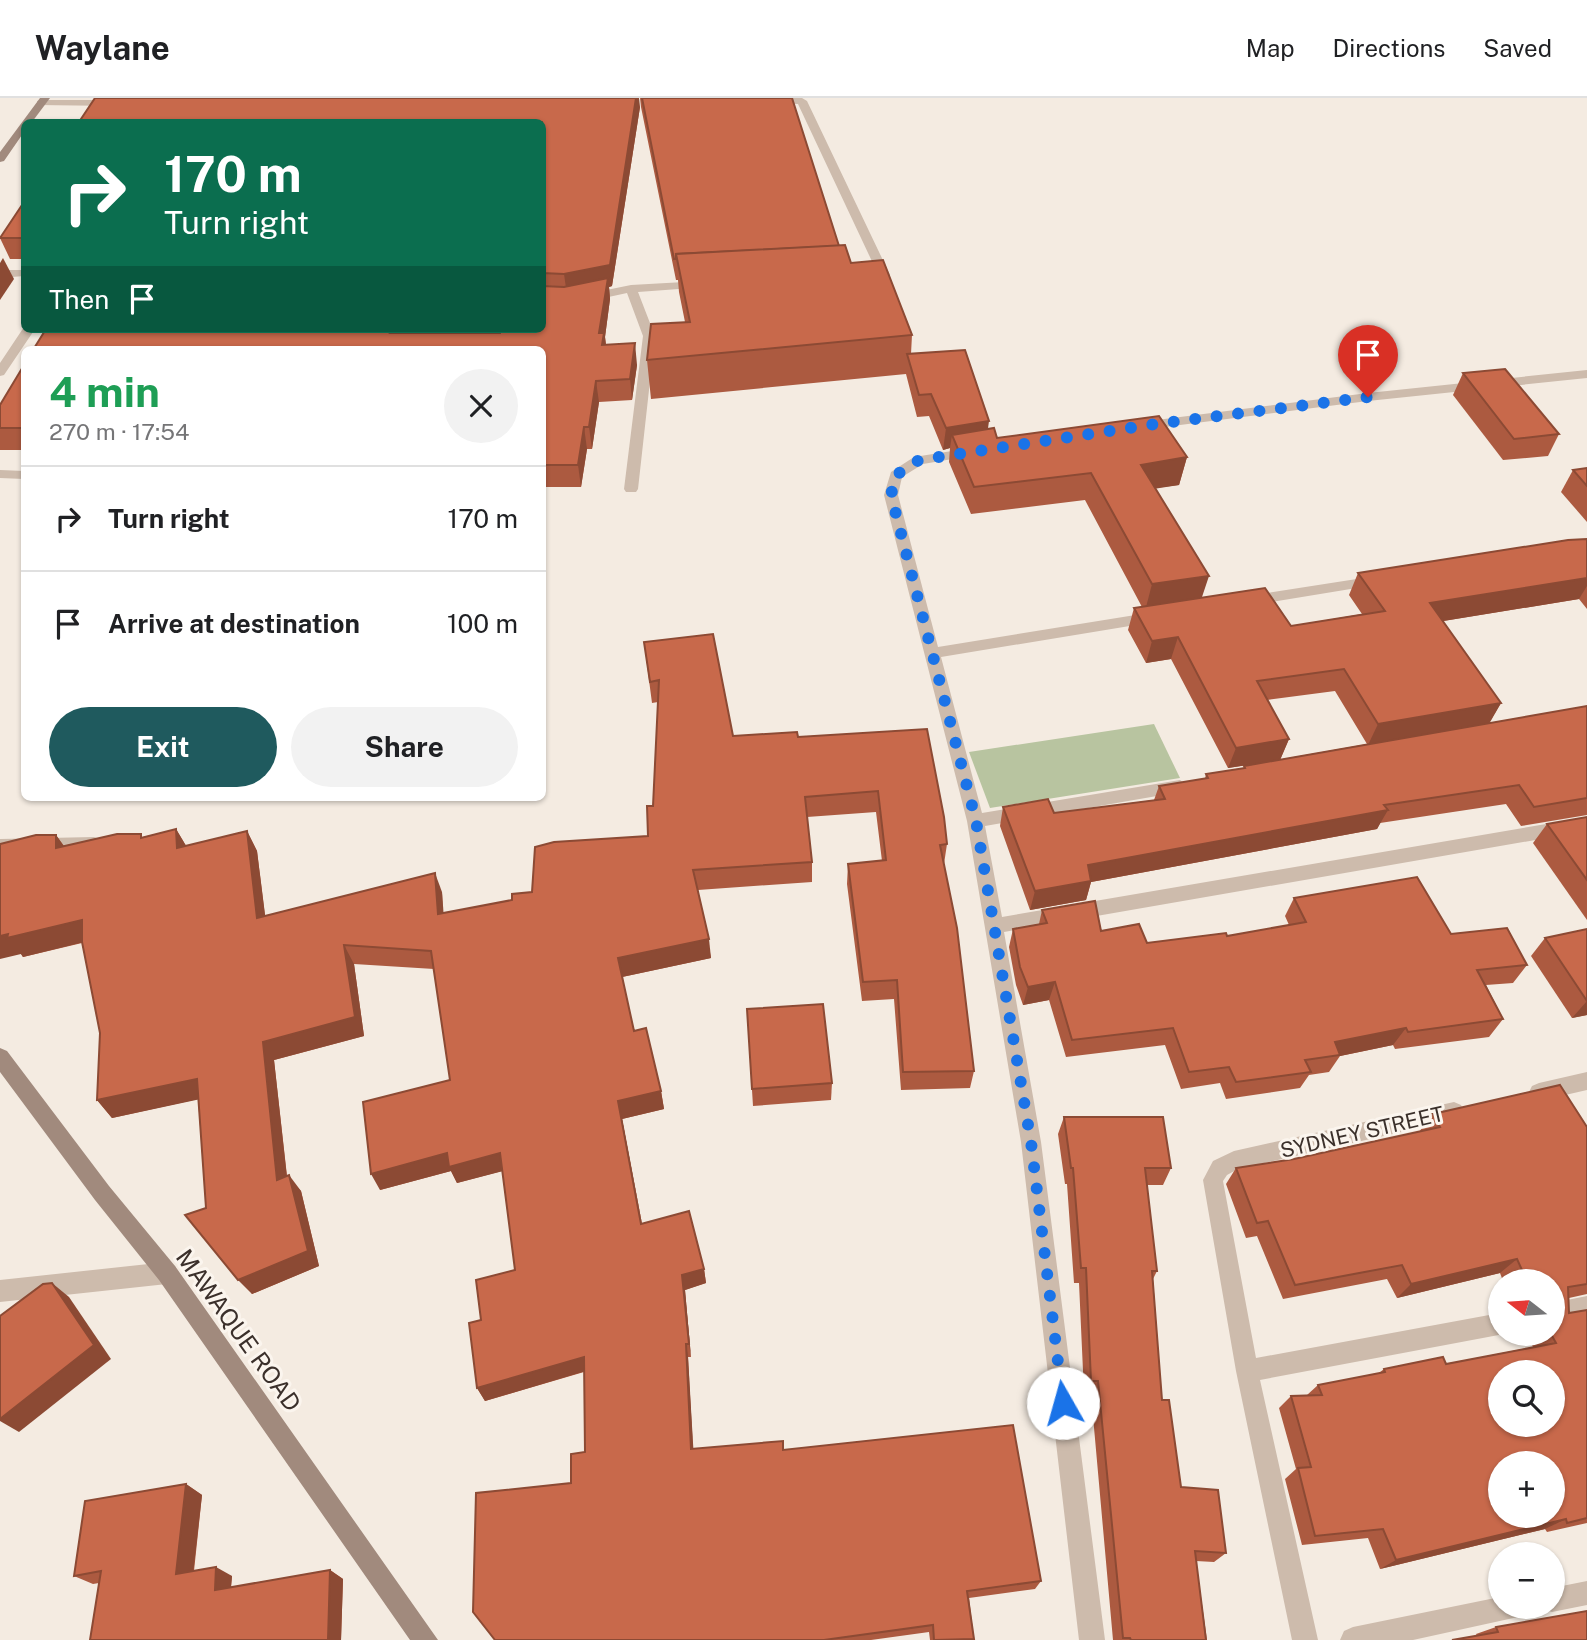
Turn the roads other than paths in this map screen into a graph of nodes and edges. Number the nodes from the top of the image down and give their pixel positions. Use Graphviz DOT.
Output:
graph roads {
  1 [pos="43,101"];
  2 [pos="761,101"];
  3 [pos="124,103"];
  4 [pos="30,119"];
  5 [pos="21,131"];
  6 [pos="0,159"];
  7 [pos="21,273"];
  8 [pos="0,274"];
  9 [pos="859,276"];
  10 [pos="714,285"];
  11 [pos="631,289"];
  12 [pos="546,301"];
  13 [pos="26,333"];
  14 [pos="0,372"];
  15 [pos="1587,374"];
  16 [pos="1132,428"];
  17 [pos="985,449"];
  18 [pos="0,474"];
  19 [pos="21,475"];
  20 [pos="631,489"];
  21 [pos="1390,579"];
  22 [pos="1226,605"];
  23 [pos="1173,614"];
  24 [pos="932,653"];
  25 [pos="1193,784"];
  26 [pos="976,821"];
  27 [pos="1587,824"];
  28 [pos="106,844"];
  29 [pos="0,846"];
  30 [pos="995,926"];
  31 [pos="0,1057"];
  32 [pos="1587,1081"];
  33 [pos="1519,1096"];
  34 [pos="1478,1105"];
  35 [pos="167,1273"];
  36 [pos="0,1291"];
  37 [pos="1587,1307"];
  38 [pos="1565,1311"];
  39 [pos="1488,1326"];
  40 [pos="1247,1371"];
  41 [pos="1587,1593"];
  42 [pos="1565,1597"];
  43 [pos="1488,1612"];
  44 [pos="425,1640"];
  45 [pos="1093,1640"];
  46 [pos="1305,1640"];
  47 [pos="1353,1640"];
  1 -- 3 [label="street"];
  1 -- 4 [label="main road"];
  2 -- 9 [label="street"];
  5 -- 6 [label="main road"];
  7 -- 8 [label="street"];
  10 -- 11 [label="street"];
  11 -- 12 [label="street"];
  11 -- 20 [label="street"];
  13 -- 14 [label="street"];
  15 -- 16 [label="street"];
  17 -- 24 [label="street"];
  18 -- 19 [label="street"];
  21 -- 22 [label="street"];
  23 -- 24 [label="street"];
  24 -- 26 [label="street"];
  25 -- 26 [label="street"];
  26 -- 30 [label="street"];
  27 -- 30 [label="street"];
  28 -- 29 [label="street"];
  30 -- 45 [label="street"];
  31 -- 35 [label="main road, MAWAQUE ROAD"];
  32 -- 33 [label="street"];
  34 -- 40 [label="street, SYDNEY STREET"];
  35 -- 36 [label="street"];
  35 -- 44 [label="main road, MAWAQUE ROAD"];
  37 -- 38 [label="street"];
  39 -- 40 [label="street"];
  40 -- 46 [label="street"];
  41 -- 42 [label="street"];
  43 -- 47 [label="street"];
}
